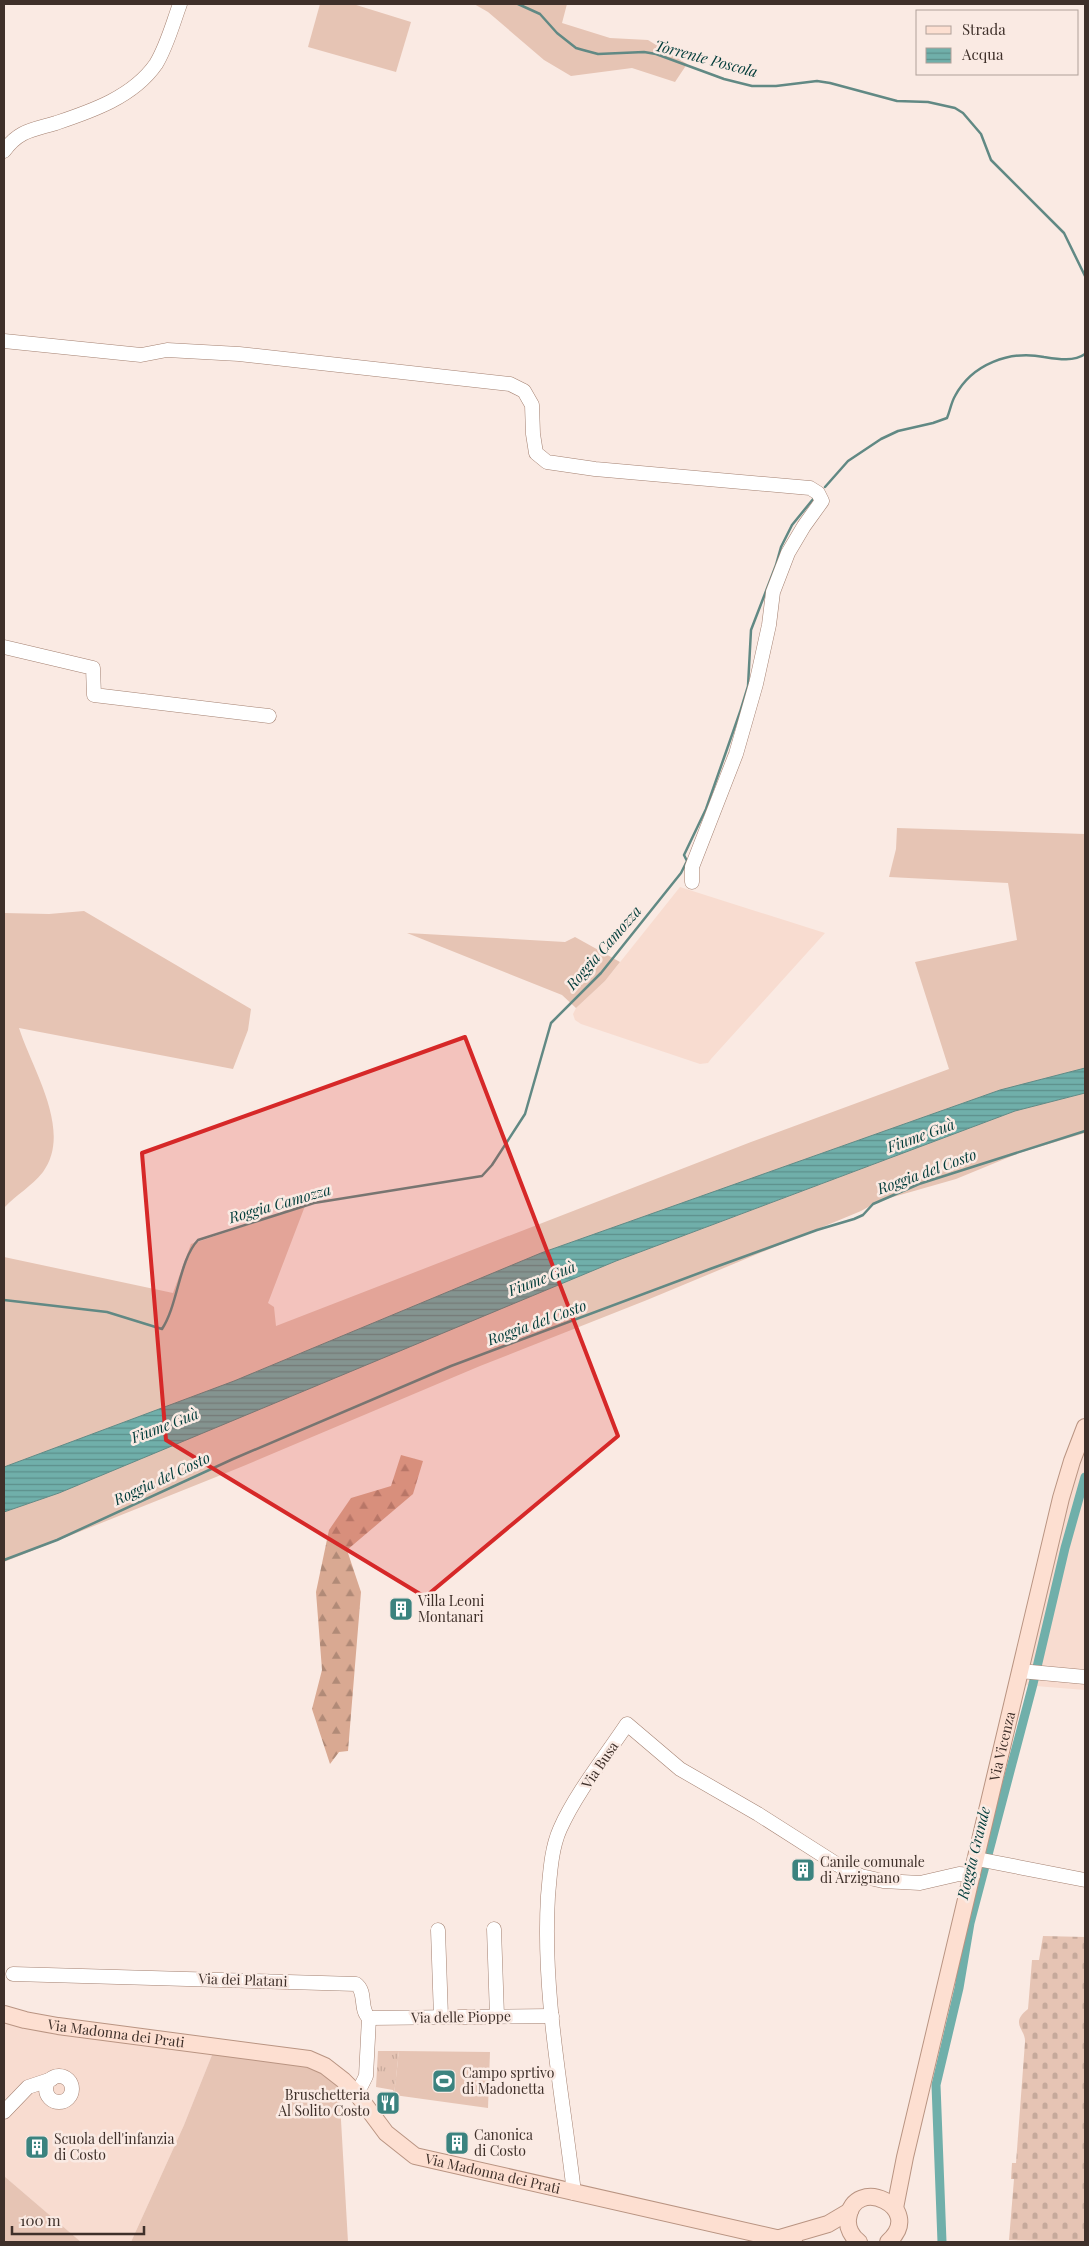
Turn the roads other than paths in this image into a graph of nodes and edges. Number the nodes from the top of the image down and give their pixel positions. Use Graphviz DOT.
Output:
graph roads {
  1 [pos="180,4"];
  2 [pos="4,151"];
  3 [pos="4,341"];
  4 [pos="4,647"];
  5 [pos="269,716"];
  6 [pos="692,882"];
  7 [pos="1085,1427"];
  8 [pos="1020,1671"];
  9 [pos="1085,1677"];
  10 [pos="977,1859"];
  11 [pos="973,1875"];
  12 [pos="1085,1880"];
  13 [pos="494,1928"];
  14 [pos="438,1930"];
  15 [pos="13,1974"];
  16 [pos="4,2014"];
  17 [pos="497,2016"];
  18 [pos="552,2016"];
  19 [pos="441,2017"];
  20 [pos="369,2018"];
  21 [pos="52,2079"];
  22 [pos="357,2094"];
  23 [pos="48,2096"];
  24 [pos="17,2097"];
  25 [pos="4,2112"];
  26 [pos="905,2157"];
  27 [pos="574,2193"];
  28 [pos="875,2196"];
  29 [pos="895,2208"];
  30 [pos="850,2211"];
  31 [pos="856,2239"];
  32 [pos="787,2240"];
  33 [pos="888,2242"];
  1 -- 2 [label="street"];
  3 -- 6 [label="street"];
  4 -- 5 [label="street"];
  7 -- 8 [label="main road, Via Vicenza"];
  8 -- 9 [label="street"];
  8 -- 10 [label="main road, Via Vicenza"];
  10 -- 11 [label="main road, Via Vicenza"];
  10 -- 12 [label="street"];
  11 -- 18 [label="street, Via Busa"];
  11 -- 26 [label="main road, Via Vicenza"];
  13 -- 17 [label="street"];
  14 -- 19 [label="street"];
  15 -- 20 [label="street, Via dei Platani"];
  16 -- 22 [label="main road, Via Madonna dei Prati"];
  17 -- 18 [label="street, Via delle Pioppe"];
  17 -- 19 [label="street, Via delle Pioppe"];
  18 -- 27 [label="street, Via Busa"];
  19 -- 20 [label="street, Via delle Pioppe"];
  20 -- 22 [label="street, Via dei Platani"];
  21 -- 23 [label="street"];
  21 -- 23 [label="street"];
  21 -- 24 [label="street"];
  22 -- 27 [label="main road, Via Madonna dei Prati"];
  23 -- 24 [label="street"];
  24 -- 25 [label="street"];
  26 -- 28 [label="main road, Via Vicenza"];
  26 -- 29 [label="main road, Via Vicenza"];
  27 -- 32 [label="main road, Via Madonna dei Prati"];
  28 -- 29 [label="main road"];
  28 -- 30 [label="main road, Via Vicenza"];
  29 -- 33 [label="main road, Via Vicenza"];
  30 -- 31 [label="main road"];
  30 -- 32 [label="main road, Via Madonna dei Prati"];
  31 -- 32 [label="main road, Via Madonna dei Prati"];
}
